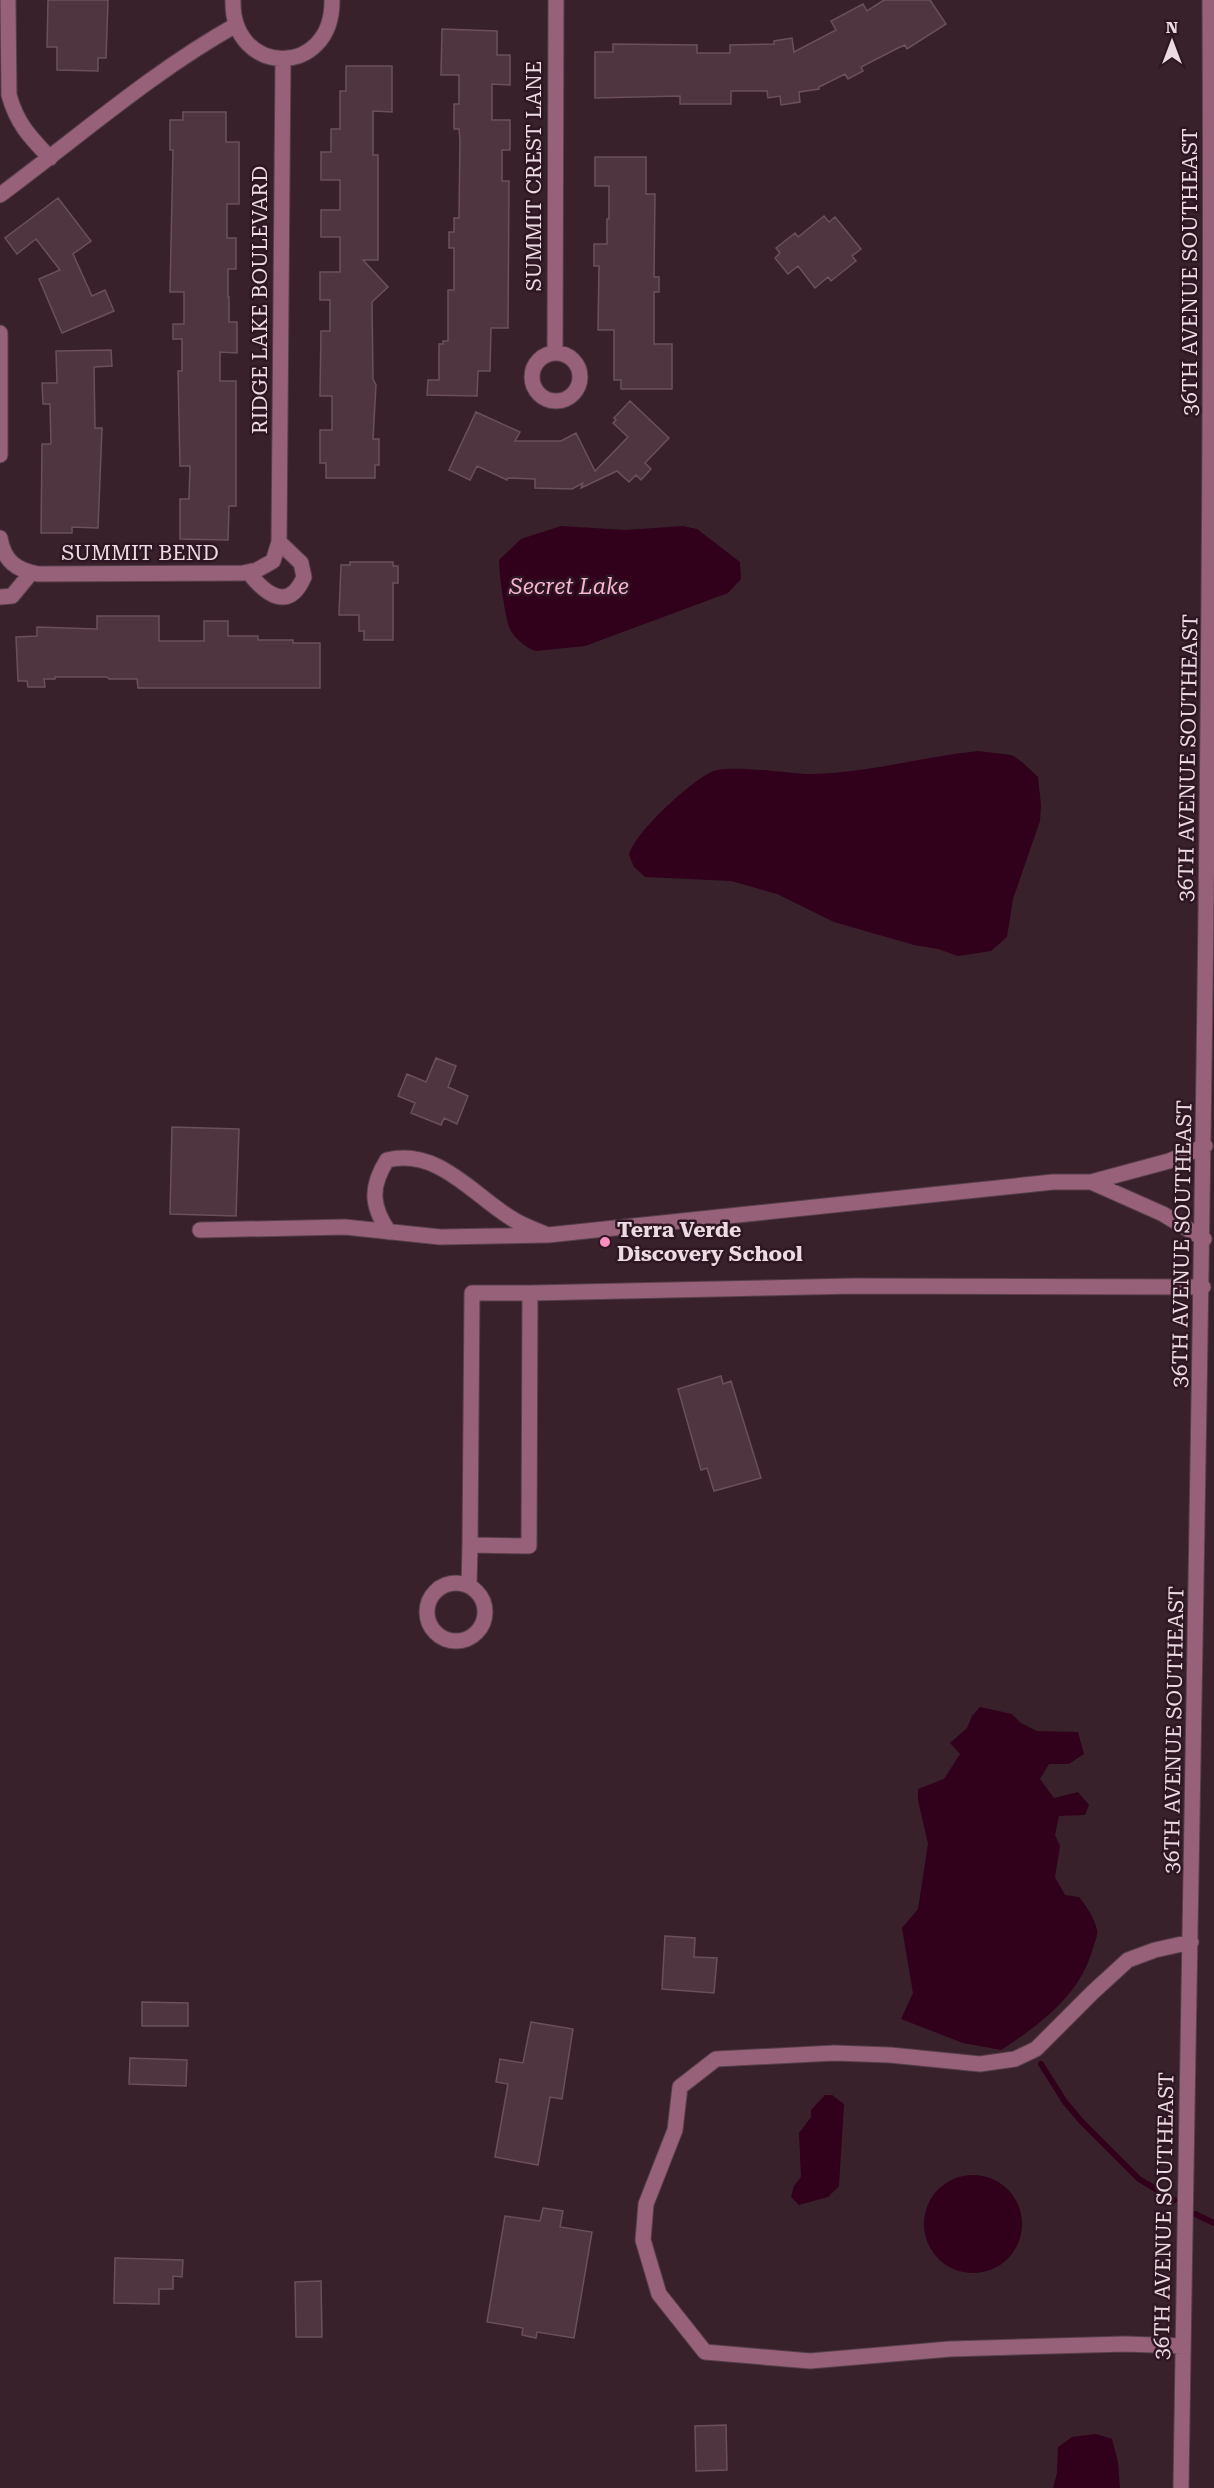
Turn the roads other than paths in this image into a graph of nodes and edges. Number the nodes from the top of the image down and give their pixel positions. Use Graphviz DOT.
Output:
graph roads {
  1 [pos="8,0"];
  2 [pos="233,0"];
  3 [pos="332,0"];
  4 [pos="555,0"];
  5 [pos="1210,0"];
  6 [pos="236,25"];
  7 [pos="283,58"];
  8 [pos="50,158"];
  9 [pos="0,195"];
  10 [pos="0,333"];
  11 [pos="555,353"];
  12 [pos="0,455"];
  13 [pos="0,541"];
  14 [pos="279,542"];
  15 [pos="248,572"];
  16 [pos="31,573"];
  17 [pos="0,597"];
  18 [pos="1205,1146"];
  19 [pos="1090,1182"];
  20 [pos="200,1230"];
  21 [pos="389,1232"];
  22 [pos="548,1235"];
  23 [pos="1204,1239"];
  24 [pos="1203,1287"];
  25 [pos="530,1293"];
  26 [pos="470,1545"];
  27 [pos="469,1586"];
  28 [pos="1191,1942"];
  29 [pos="1183,2346"];
  30 [pos="1181,2488"];
  1 -- 8 [label="street"];
  2 -- 6 [label="street"];
  3 -- 7 [label="street"];
  4 -- 11 [label="street, SUMMIT CREST LANE"];
  5 -- 18 [label="street, 36TH AVENUE SOUTHEAST"];
  6 -- 7 [label="street"];
  6 -- 8 [label="street"];
  7 -- 14 [label="street, RIDGE LAKE BOULEVARD"];
  8 -- 9 [label="street"];
  10 -- 12 [label="street"];
  13 -- 16 [label="street, SUMMIT BEND"];
  14 -- 15 [label="street, SUMMIT BEND"];
  14 -- 15 [label="street, SUMMIT BEND"];
  15 -- 16 [label="street, SUMMIT BEND"];
  16 -- 17 [label="street, SUMMIT BEND"];
  18 -- 19 [label="street"];
  18 -- 23 [label="street, 36TH AVENUE SOUTHEAST"];
  19 -- 22 [label="street"];
  19 -- 23 [label="street"];
  20 -- 21 [label="street"];
  21 -- 22 [label="street"];
  21 -- 22 [label="street"];
  23 -- 24 [label="street, 36TH AVENUE SOUTHEAST"];
  24 -- 25 [label="street"];
  24 -- 28 [label="street, 36TH AVENUE SOUTHEAST"];
  25 -- 26 [label="street"];
  25 -- 26 [label="street"];
  26 -- 27 [label="street"];
  28 -- 29 [label="street, 36TH AVENUE SOUTHEAST"];
  28 -- 29 [label="street"];
  29 -- 30 [label="street, 36TH AVENUE SOUTHEAST"];
}
